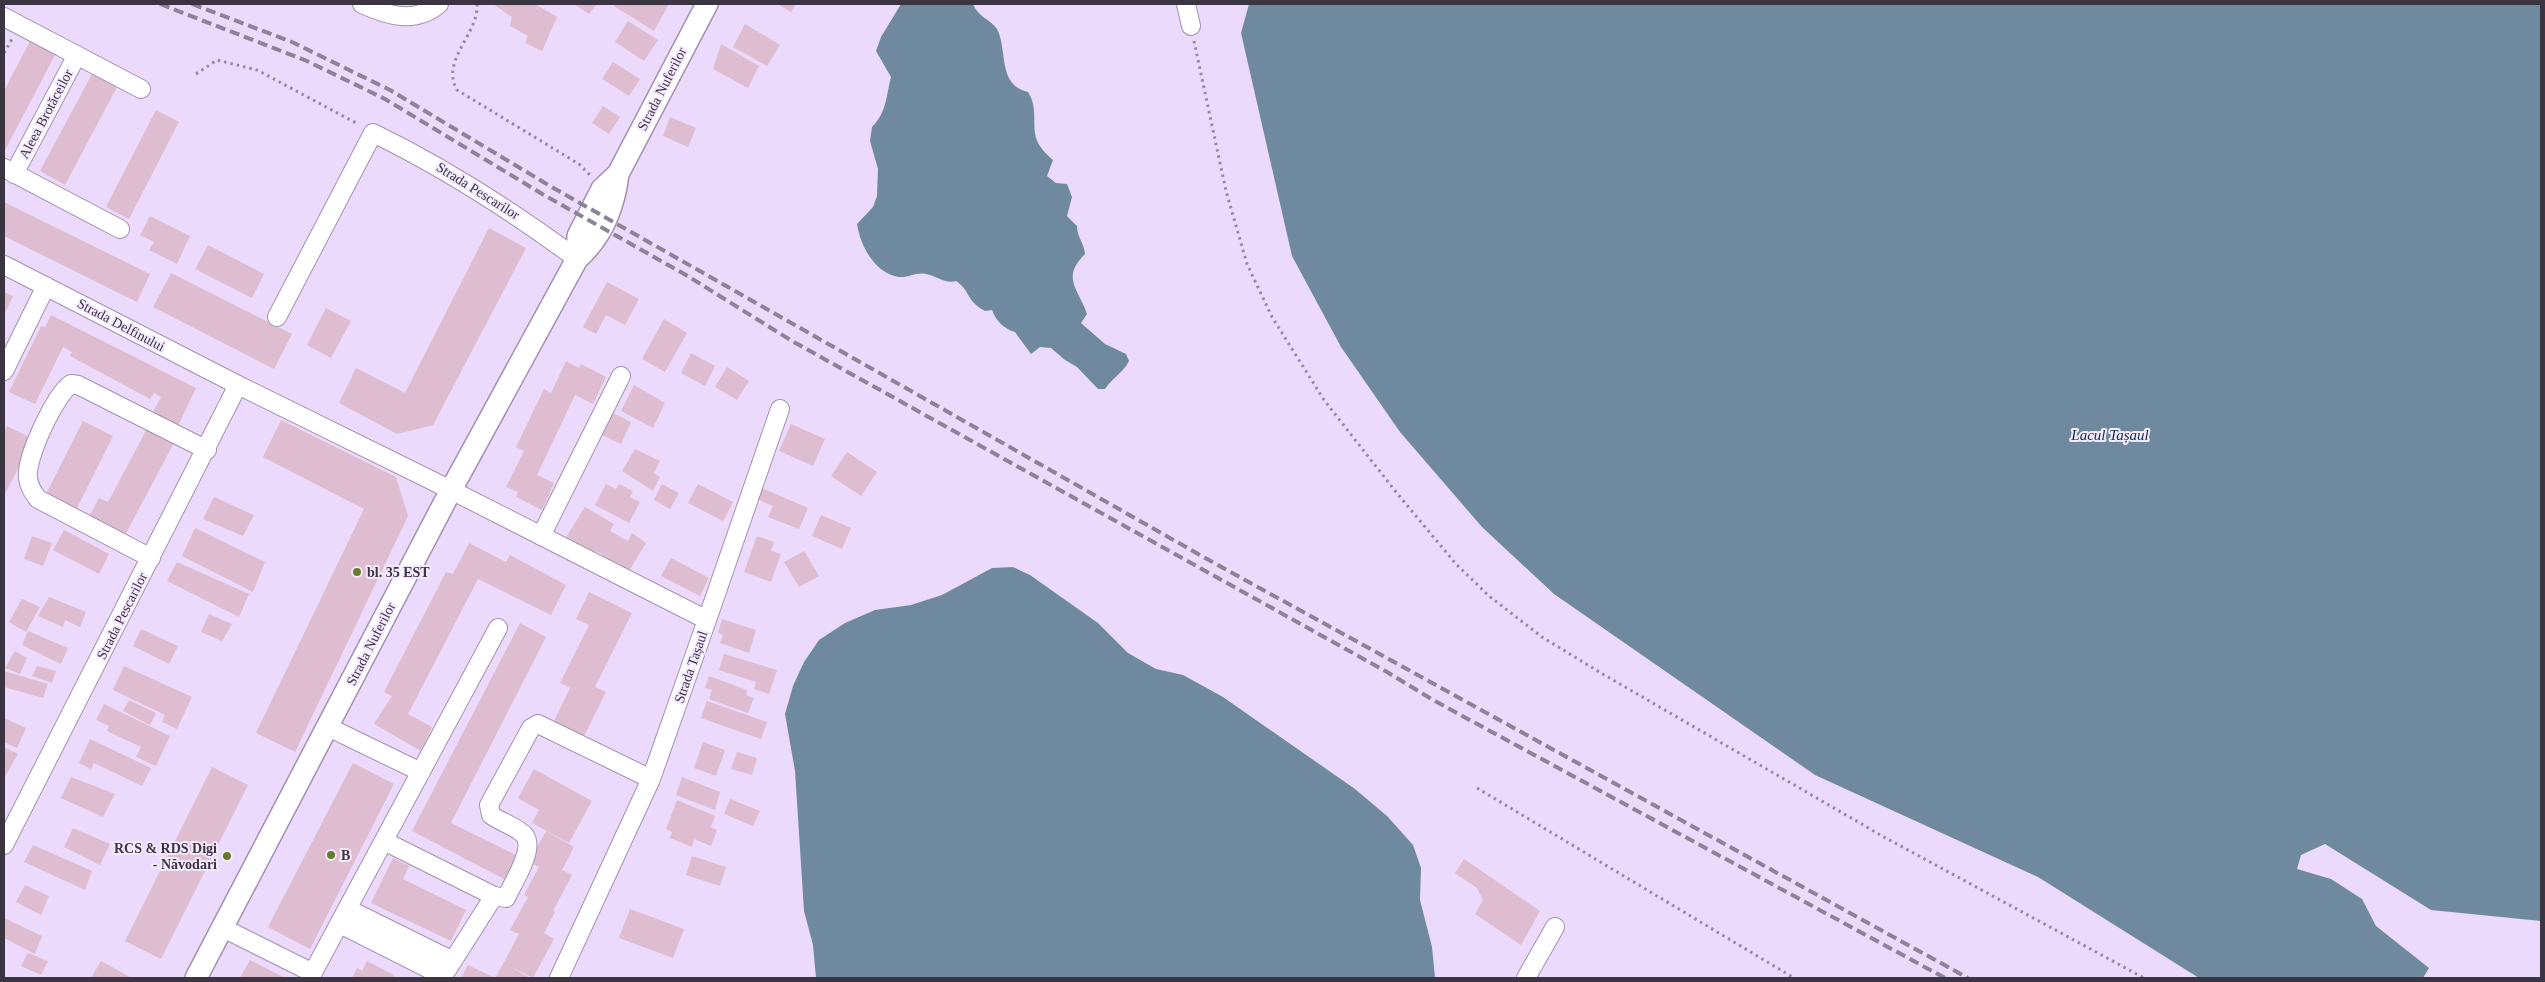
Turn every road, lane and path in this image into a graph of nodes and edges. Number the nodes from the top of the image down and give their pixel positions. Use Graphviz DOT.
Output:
graph roads {
  1 [pos="362,4"];
  2 [pos="439,4"];
  3 [pos="477,4"];
  4 [pos="707,4"];
  5 [pos="1186,4"];
  6 [pos="4,17"];
  7 [pos="1191,26"];
  8 [pos="77,55"];
  9 [pos="196,74"];
  10 [pos="141,89"];
  11 [pos="373,133"];
  12 [pos="9,171"];
  13 [pos="618,174"];
  14 [pos="602,188"];
  15 [pos="120,229"];
  16 [pos="577,259"];
  17 [pos="4,265"];
  18 [pos="46,286"];
  19 [pos="277,317"];
  20 [pos="4,371"];
  21 [pos="620,376"];
  22 [pos="238,385"];
  23 [pos="780,408"];
  24 [pos="207,450"];
  25 [pos="450,490"];
  26 [pos="541,536"];
  27 [pos="151,558"];
  28 [pos="707,620"];
  29 [pos="498,628"];
  30 [pos="328,727"];
  31 [pos="421,772"];
  32 [pos="650,778"];
  33 [pos="1477,788"];
  34 [pos="384,841"];
  35 [pos="4,845"];
  36 [pos="494,896"];
  37 [pos="344,916"];
  38 [pos="1555,927"];
  39 [pos="223,928"];
  40 [pos="453,961"];
  41 [pos="312,976"];
  42 [pos="442,977"];
  43 [pos="196,978"];
  44 [pos="559,978"];
  45 [pos="1526,978"];
  46 [pos="1794,978"];
  47 [pos="2144,978"];
  1 -- 2 [label="street"];
  3 -- 14 [label="path"];
  4 -- 13 [label="street, Strada Nuferilor"];
  5 -- 7 [label="street"];
  6 -- 8 [label="street"];
  7 -- 47 [label="path"];
  8 -- 10 [label="street"];
  8 -- 12 [label="street, Aleea Brotăceilor"];
  9 -- 11 [label="path"];
  11 -- 16 [label="street, Strada Pescarilor"];
  11 -- 19 [label="street"];
  12 -- 15 [label="street, Aleea Brotăceilor"];
  13 -- 14 [label="street, Strada Nuferilor"];
  13 -- 16 [label="street, Strada Nuferilor"];
  14 -- 16 [label="street, Strada Nuferilor"];
  16 -- 25 [label="street, Strada Nuferilor"];
  17 -- 18 [label="street, Strada Delfinului"];
  18 -- 20 [label="street"];
  18 -- 22 [label="street, Strada Delfinului"];
  21 -- 26 [label="street"];
  22 -- 24 [label="street, Strada Pescarilor"];
  22 -- 25 [label="street, Strada Delfinului"];
  23 -- 28 [label="street"];
  24 -- 27 [label="street, Strada Pescarilor"];
  24 -- 27 [label="street"];
  25 -- 26 [label="street, Strada Tașaul"];
  25 -- 30 [label="street, Strada Nuferilor"];
  26 -- 28 [label="street, Strada Tașaul"];
  27 -- 35 [label="street, Strada Pescarilor"];
  28 -- 32 [label="street, Strada Tașaul"];
  29 -- 31 [label="street"];
  30 -- 31 [label="street"];
  30 -- 39 [label="street, Strada Nuferilor"];
  31 -- 34 [label="street"];
  32 -- 36 [label="street"];
  32 -- 44 [label="street, Strada Tașaul"];
  33 -- 46 [label="path"];
  34 -- 36 [label="street"];
  34 -- 37 [label="street"];
  36 -- 40 [label="street"];
  37 -- 40 [label="street"];
  37 -- 41 [label="street"];
  37 -- 42 [label="street"];
  38 -- 45 [label="street"];
  39 -- 41 [label="street"];
  39 -- 43 [label="street, Strada Nuferilor"];
  40 -- 42 [label="street"];
}
